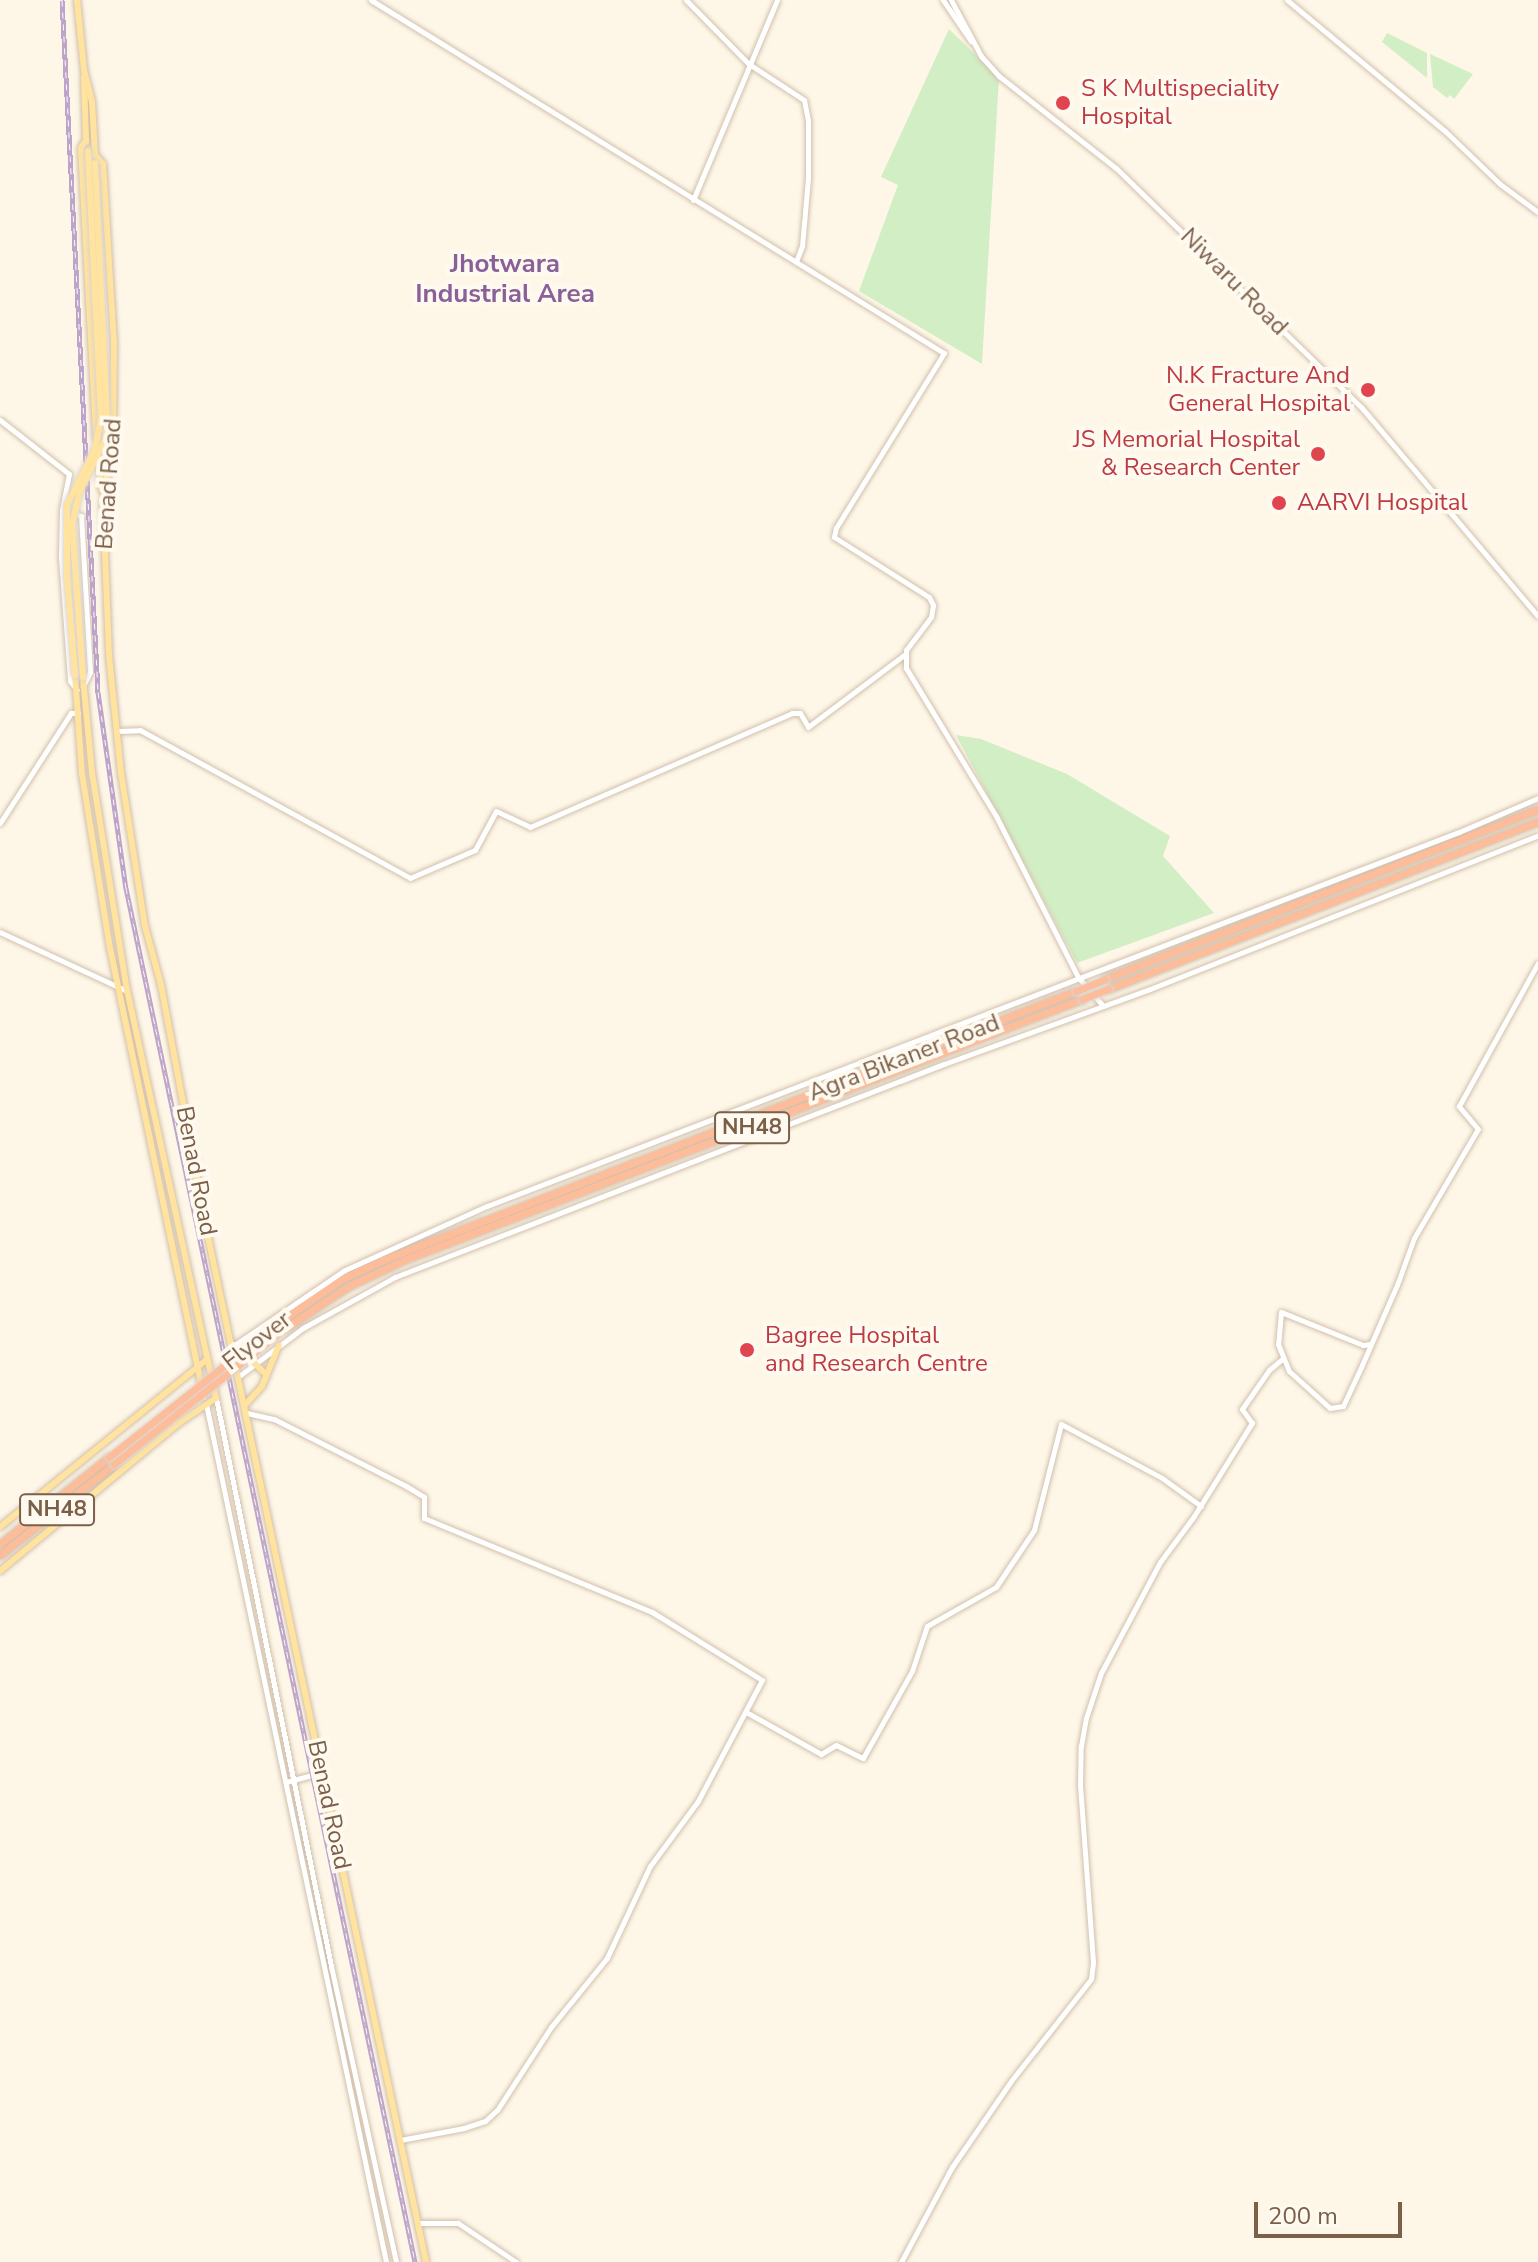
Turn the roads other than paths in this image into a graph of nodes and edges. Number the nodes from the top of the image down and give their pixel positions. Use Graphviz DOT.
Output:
graph roads {
  1 [pos="77,0"];
  2 [pos="371,0"];
  3 [pos="686,0"];
  4 [pos="777,0"];
  5 [pos="943,0"];
  6 [pos="951,0"];
  7 [pos="1287,0"];
  8 [pos="972,42"];
  9 [pos="749,64"];
  10 [pos="84,70"];
  11 [pos="86,140"];
  12 [pos="91,153"];
  13 [pos="693,200"];
  14 [pos="1538,212"];
  15 [pos="796,262"];
  16 [pos="0,420"];
  17 [pos="103,504"];
  18 [pos="62,509"];
  19 [pos="1538,616"];
  20 [pos="905,655"];
  21 [pos="79,676"];
  22 [pos="80,689"];
  23 [pos="78,713"];
  24 [pos="117,731"];
  25 [pos="1538,798"];
  26 [pos="1538,809"];
  27 [pos="1538,821"];
  28 [pos="0,823"];
  29 [pos="1538,835"];
  30 [pos="0,932"];
  31 [pos="1538,963"];
  32 [pos="1078,977"];
  33 [pos="117,988"];
  34 [pos="127,991"];
  35 [pos="1103,1006"];
  36 [pos="139,1048"];
  37 [pos="130,1049"];
  38 [pos="420,1250"];
  39 [pos="1370,1344"];
  40 [pos="279,1345"];
  41 [pos="233,1346"];
  42 [pos="1282,1359"];
  43 [pos="206,1360"];
  44 [pos="256,1362"];
  45 [pos="196,1368"];
  46 [pos="267,1375"];
  47 [pos="239,1376"];
  48 [pos="216,1398"];
  49 [pos="206,1404"];
  50 [pos="245,1405"];
  51 [pos="247,1413"];
  52 [pos="111,1461"];
  53 [pos="1201,1506"];
  54 [pos="0,1527"];
  55 [pos="0,1544"];
  56 [pos="0,1555"];
  57 [pos="0,1571"];
  58 [pos="746,1712"];
  59 [pos="323,1772"];
  60 [pos="295,1780"];
  61 [pos="286,1782"];
  62 [pos="400,2140"];
  63 [pos="417,2223"];
  64 [pos="386,2262"];
  65 [pos="396,2262"];
  66 [pos="426,2262"];
  67 [pos="516,2262"];
  68 [pos="901,2262"];
  1 -- 10 [label="main road, Benad Road"];
  2 -- 13 [label="street"];
  3 -- 9 [label="street"];
  4 -- 9 [label="street"];
  5 -- 8 [label="street, Niwaru Road"];
  6 -- 8 [label="street, Niwaru Road"];
  7 -- 14 [label="street"];
  8 -- 19 [label="street, Niwaru Road"];
  9 -- 13 [label="street"];
  9 -- 15 [label="street"];
  10 -- 11 [label="main road, Benad Road"];
  10 -- 12 [label="main road, Benad Road"];
  11 -- 12 [label="main road"];
  11 -- 17 [label="main road"];
  12 -- 17 [label="main road, Benad Road"];
  12 -- 21 [label="main road, bridge"];
  12 -- 21 [label="main road, bridge"];
  13 -- 15 [label="street"];
  15 -- 20 [label="street"];
  16 -- 18 [label="street"];
  17 -- 24 [label="main road, Benad Road"];
  18 -- 22 [label="street"];
  18 -- 22 [label="street"];
  20 -- 24 [label="street"];
  20 -- 32 [label="street"];
  21 -- 22 [label="main road"];
  22 -- 23 [label="main road"];
  22 -- 34 [label="main road"];
  23 -- 28 [label="street"];
  23 -- 33 [label="main road"];
  24 -- 41 [label="main road, Benad Road"];
  25 -- 32 [label="street"];
  26 -- 38 [label="highway, Agra Bikaner Road / NH48, bridge"];
  27 -- 38 [label="highway, NH48, bridge"];
  29 -- 35 [label="street"];
  30 -- 33 [label="street"];
  31 -- 39 [label="street"];
  32 -- 35 [label="street"];
  32 -- 41 [label="street"];
  33 -- 34 [label="street"];
  33 -- 37 [label="main road"];
  34 -- 36 [label="main road"];
  35 -- 40 [label="street"];
  36 -- 37 [label="main road"];
  36 -- 43 [label="main road"];
  37 -- 45 [label="main road"];
  38 -- 52 [label="highway, Flyover / NH48, bridge"];
  39 -- 42 [label="street"];
  39 -- 42 [label="street"];
  40 -- 44 [label="street"];
  40 -- 46 [label="main road"];
  41 -- 44 [label="main road"];
  41 -- 47 [label="main road, Benad Road"];
  42 -- 53 [label="street"];
  43 -- 45 [label="main road"];
  43 -- 48 [label="main road"];
  44 -- 46 [label="main road"];
  44 -- 47 [label="street"];
  45 -- 49 [label="main road"];
  45 -- 54 [label="main road"];
  46 -- 50 [label="main road"];
  47 -- 50 [label="main road, Benad Road"];
  48 -- 49 [label="main road"];
  48 -- 60 [label="street"];
  49 -- 57 [label="main road"];
  49 -- 61 [label="street"];
  50 -- 51 [label="main road, Benad Road"];
  51 -- 58 [label="street"];
  51 -- 59 [label="main road, Benad Road"];
  52 -- 55 [label="highway, NH48"];
  52 -- 56 [label="highway, NH48"];
  53 -- 58 [label="street"];
  53 -- 68 [label="street"];
  58 -- 62 [label="street"];
  59 -- 60 [label="street"];
  59 -- 62 [label="main road, Benad Road"];
  60 -- 61 [label="street"];
  60 -- 65 [label="street"];
  61 -- 64 [label="street"];
  62 -- 63 [label="main road, Benad Road"];
  63 -- 66 [label="main road, Benad Road"];
  63 -- 67 [label="street"];
}
